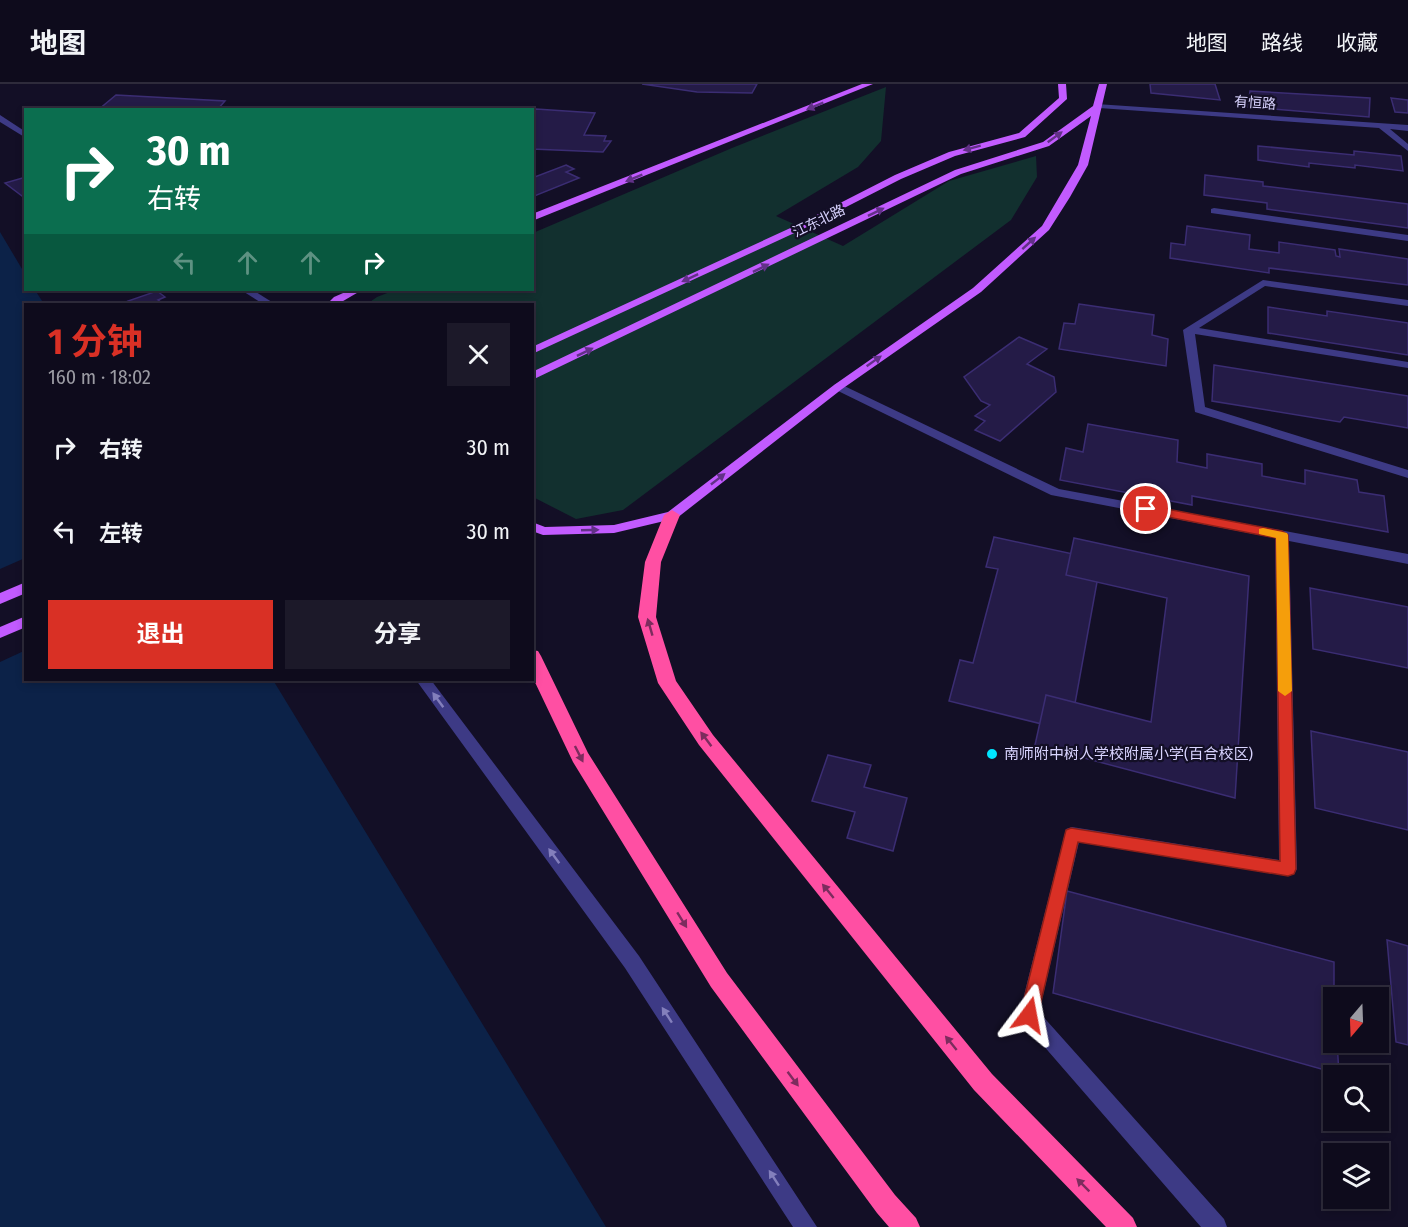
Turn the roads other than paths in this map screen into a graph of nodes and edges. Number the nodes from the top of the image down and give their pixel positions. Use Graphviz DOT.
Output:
graph roads {
  1 [pos="869,84"];
  2 [pos="1062,84"];
  3 [pos="1103,84"];
  4 [pos="1099,106"];
  5 [pos="0,118"];
  6 [pos="1382,127"];
  7 [pos="1408,128"];
  8 [pos="24,135"];
  9 [pos="1408,148"];
  10 [pos="1214,211"];
  11 [pos="534,217"];
  12 [pos="1408,238"];
  13 [pos="248,291"];
  14 [pos="355,291"];
  15 [pos="268,303"];
  16 [pos="333,303"];
  17 [pos="1408,303"];
  18 [pos="1189,330"];
  19 [pos="534,350"];
  20 [pos="1408,365"];
  21 [pos="534,376"];
  22 [pos="838,387"];
  23 [pos="1408,474"];
  24 [pos="672,515"];
  25 [pos="534,527"];
  26 [pos="1282,535"];
  27 [pos="1408,560"];
  28 [pos="24,588"];
  29 [pos="0,599"];
  30 [pos="24,622"];
  31 [pos="0,633"];
  32 [pos="534,660"];
  33 [pos="424,681"];
  34 [pos="806,1227"];
  35 [pos="906,1227"];
  36 [pos="1124,1227"];
  37 [pos="1216,1227"];
  1 -- 11 [label="main road, one-way"];
  2 -- 19 [label="main road, 江东北路, one-way"];
  3 -- 4 [label="main road"];
  4 -- 6 [label="street, 有恒路"];
  21 -- 4 [label="main road, 江东北路, one-way"];
  22 -- 4 [label="main road, one-way"];
  5 -- 8 [label="street"];
  6 -- 7 [label="street, 有恒路"];
  6 -- 9 [label="street"];
  10 -- 12 [label="street"];
  13 -- 15 [label="street"];
  14 -- 16 [label="main road"];
  17 -- 18 [label="street"];
  18 -- 20 [label="street"];
  18 -- 23 [label="street"];
  24 -- 22 [label="main road, one-way"];
  22 -- 26 [label="street"];
  25 -- 24 [label="main road, one-way"];
  36 -- 24 [label="highway, one-way"];
  26 -- 27 [label="street"];
  26 -- 37 [label="street"];
  28 -- 29 [label="main road"];
  30 -- 31 [label="main road"];
  32 -- 35 [label="highway, one-way"];
  34 -- 33 [label="street, one-way"];
}
